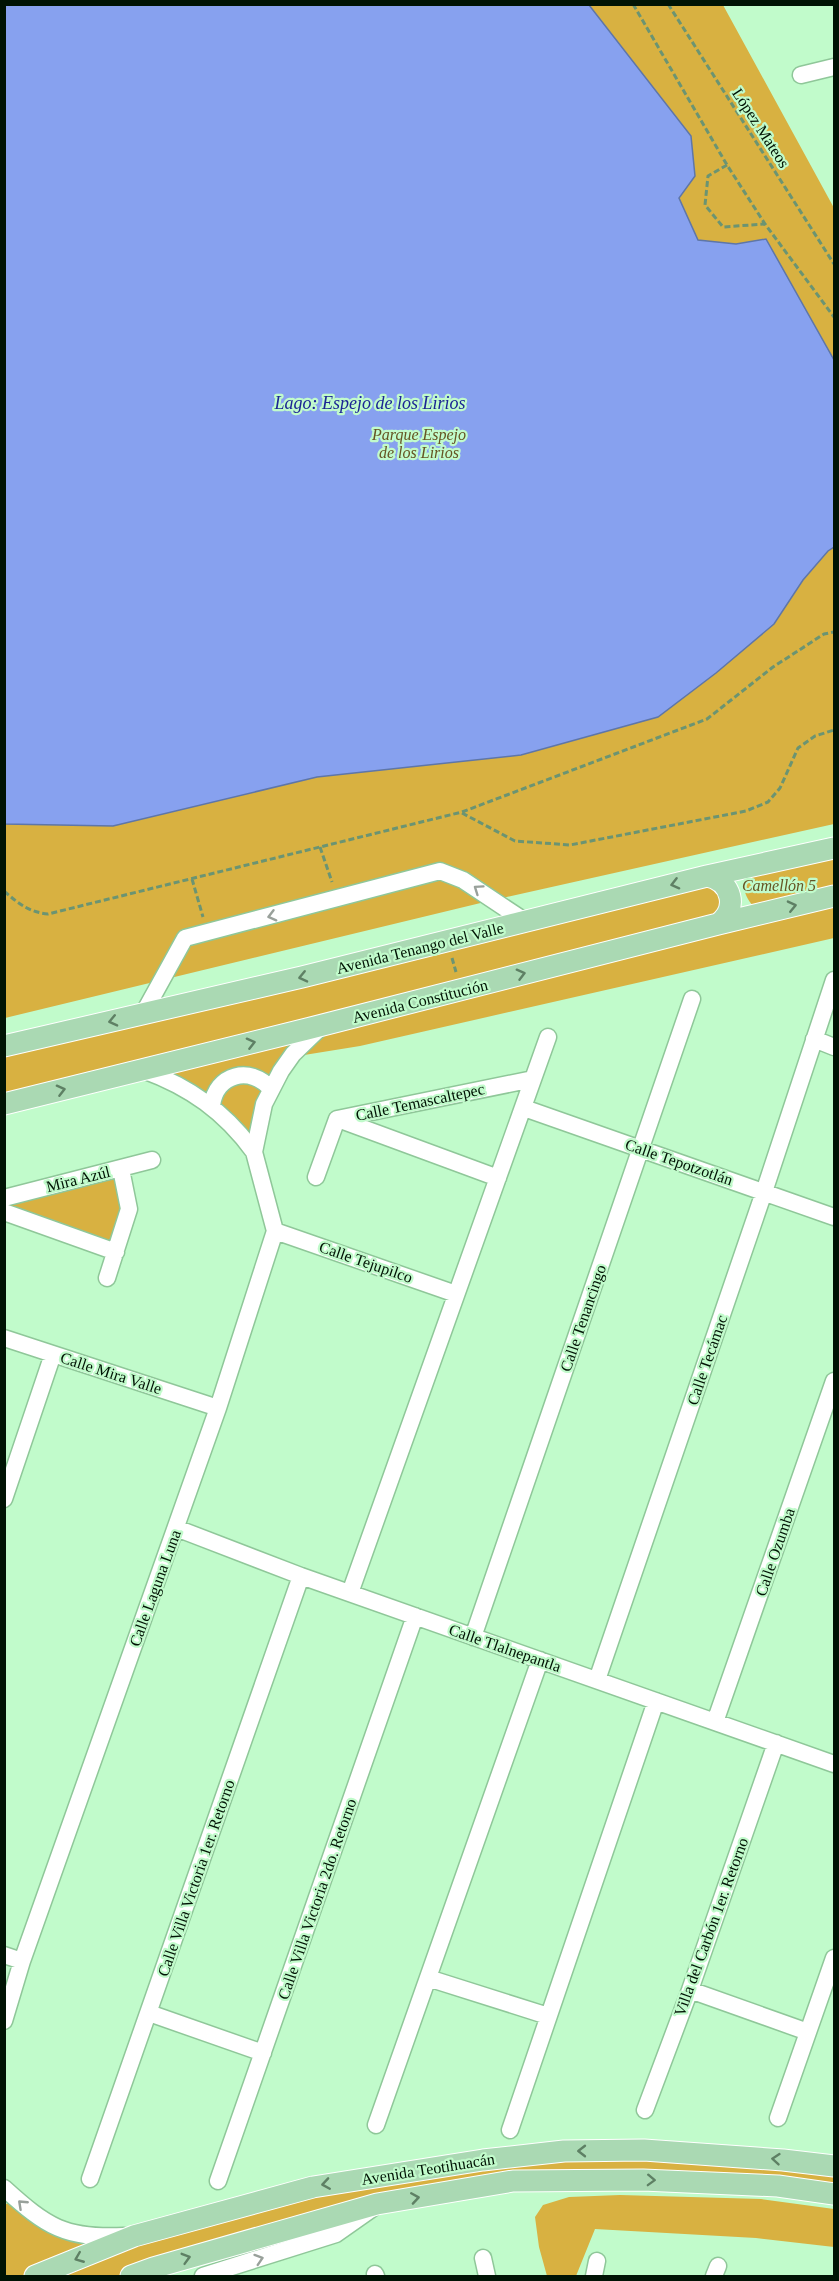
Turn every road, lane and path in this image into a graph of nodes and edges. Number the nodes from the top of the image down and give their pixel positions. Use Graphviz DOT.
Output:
graph roads {
  1 [pos="633,4"];
  2 [pos="668,4"];
  3 [pos="834,67"];
  4 [pos="801,75"];
  5 [pos="728,165"];
  6 [pos="765,224"];
  7 [pos="834,264"];
  8 [pos="834,317"];
  9 [pos="834,632"];
  10 [pos="834,730"];
  11 [pos="462,812"];
  12 [pos="320,847"];
  13 [pos="834,848"];
  14 [pos="754,865"];
  15 [pos="707,876"];
  16 [pos="192,879"];
  17 [pos="4,891"];
  18 [pos="834,896"];
  19 [pos="338,898"];
  20 [pos="766,912"];
  21 [pos="526,922"];
  22 [pos="717,924"];
  23 [pos="208,933"];
  24 [pos="447,942"];
  25 [pos="834,980"];
  26 [pos="462,990"];
  27 [pos="692,999"];
  28 [pos="143,1014"];
  29 [pos="323,1026"];
  30 [pos="548,1037"];
  31 [pos="814,1040"];
  32 [pos="4,1046"];
  33 [pos="834,1047"];
  34 [pos="143,1070"];
  35 [pos="533,1079"];
  36 [pos="271,1089"];
  37 [pos="4,1104"];
  38 [pos="212,1106"];
  39 [pos="524,1108"];
  40 [pos="337,1119"];
  41 [pos="641,1149"];
  42 [pos="254,1152"];
  43 [pos="152,1160"];
  44 [pos="121,1169"];
  45 [pos="316,1177"];
  46 [pos="498,1178"];
  47 [pos="764,1192"];
  48 [pos="4,1198"];
  49 [pos="4,1212"];
  50 [pos="834,1217"];
  51 [pos="275,1231"];
  52 [pos="116,1252"];
  53 [pos="107,1278"];
  54 [pos="456,1294"];
  55 [pos="4,1338"];
  56 [pos="53,1354"];
  57 [pos="834,1381"];
  58 [pos="218,1408"];
  59 [pos="4,1499"];
  60 [pos="176,1528"];
  61 [pos="301,1576"];
  62 [pos="350,1593"];
  63 [pos="415,1616"];
  64 [pos="473,1636"];
  65 [pos="540,1660"];
  66 [pos="597,1680"];
  67 [pos="656,1701"];
  68 [pos="716,1722"];
  69 [pos="776,1743"];
  70 [pos="834,1764"];
  71 [pos="4,1955"];
  72 [pos="834,1958"];
  73 [pos="22,1961"];
  74 [pos="428,1978"];
  75 [pos="690,1990"];
  76 [pos="149,2013"];
  77 [pos="549,2016"];
  78 [pos="4,2021"];
  79 [pos="808,2032"];
  80 [pos="263,2053"];
  81 [pos="645,2110"];
  82 [pos="778,2118"];
  83 [pos="376,2125"];
  84 [pos="510,2130"];
  85 [pos="834,2166"];
  86 [pos="90,2179"];
  87 [pos="218,2181"];
  88 [pos="4,2188"];
  89 [pos="834,2194"];
  90 [pos="378,2204"];
  91 [pos="134,2236"];
  92 [pos="483,2258"];
  93 [pos="35,2277"];
  94 [pos="131,2277"];
  95 [pos="203,2277"];
  96 [pos="487,2277"];
  1 -- 5 [label="path"];
  2 -- 7 [label="path, López Mateos"];
  3 -- 4 [label="street"];
  5 -- 6 [label="path"];
  5 -- 6 [label="path"];
  6 -- 8 [label="path"];
  9 -- 11 [label="path"];
  10 -- 11 [label="path"];
  11 -- 12 [label="path"];
  12 -- 16 [label="path"];
  12 -- 19 [label="path"];
  13 -- 14 [label="main road, Avenida Tenango del Valle"];
  14 -- 15 [label="main road, Avenida Tenango del Valle"];
  14 -- 20 [label="main road"];
  15 -- 21 [label="main road, Avenida Tenango del Valle, one-way"];
  15 -- 22 [label="main road"];
  16 -- 17 [label="path"];
  16 -- 23 [label="path"];
  20 -- 18 [label="main road, Avenida Constitución, one-way"];
  21 -- 19 [label="street, one-way"];
  19 -- 23 [label="street, one-way"];
  20 -- 22 [label="main road, Avenida Constitución"];
  21 -- 24 [label="main road, Avenida Tenango del Valle"];
  26 -- 22 [label="main road, Avenida Constitución, one-way"];
  23 -- 28 [label="street"];
  24 -- 26 [label="path"];
  24 -- 28 [label="main road, Avenida Tenango del Valle, one-way"];
  25 -- 31 [label="street, Calle Tecámac"];
  26 -- 29 [label="main road, Avenida Constitución"];
  27 -- 41 [label="street, Calle Tenancingo"];
  28 -- 32 [label="main road, Avenida Tenango del Valle, one-way"];
  34 -- 29 [label="main road, Avenida Constitución, one-way"];
  29 -- 36 [label="street"];
  30 -- 35 [label="street"];
  31 -- 33 [label="street"];
  31 -- 47 [label="street, Calle Tecámac"];
  37 -- 34 [label="main road, Avenida Constitución, one-way"];
  34 -- 38 [label="street"];
  35 -- 39 [label="street"];
  35 -- 40 [label="street, Calle Temascaltepec"];
  36 -- 38 [label="street"];
  36 -- 42 [label="street"];
  38 -- 42 [label="street"];
  39 -- 41 [label="street, Calle Tepotzotlán"];
  39 -- 46 [label="street"];
  40 -- 45 [label="street"];
  40 -- 46 [label="street, Calle Temascaltepec"];
  41 -- 47 [label="street, Calle Tepotzotlán"];
  41 -- 64 [label="street, Calle Tenancingo"];
  42 -- 51 [label="street"];
  43 -- 44 [label="street, Mira Azúl"];
  44 -- 48 [label="street, Mira Azúl"];
  44 -- 52 [label="street"];
  46 -- 54 [label="street"];
  47 -- 50 [label="street, Calle Tepotzotlán"];
  47 -- 66 [label="street, Calle Tecámac"];
  49 -- 52 [label="street"];
  51 -- 54 [label="street, Calle Tejupilco"];
  51 -- 58 [label="street, Calle Laguna Luna"];
  52 -- 53 [label="street"];
  54 -- 62 [label="street"];
  55 -- 56 [label="street, Calle Mira Valle"];
  56 -- 58 [label="street, Calle Mira Valle"];
  56 -- 59 [label="street"];
  57 -- 68 [label="street, Calle Ozumba"];
  58 -- 60 [label="street, Calle Laguna Luna"];
  60 -- 61 [label="street, Calle Tlalnepantla"];
  60 -- 73 [label="street, Calle Laguna Luna"];
  61 -- 62 [label="street, Calle Tlalnepantla"];
  61 -- 76 [label="street, Calle Villa Victoria 1er. Retorno"];
  62 -- 63 [label="street, Calle Tlalnepantla"];
  63 -- 64 [label="street, Calle Tlalnepantla"];
  63 -- 80 [label="street, Calle Villa Victoria 2do. Retorno"];
  64 -- 65 [label="street, Calle Tlalnepantla"];
  65 -- 66 [label="street, Calle Tlalnepantla"];
  65 -- 74 [label="street"];
  66 -- 67 [label="street, Calle Tlalnepantla"];
  67 -- 68 [label="street, Calle Tlalnepantla"];
  67 -- 77 [label="street"];
  68 -- 69 [label="street, Calle Tlalnepantla"];
  69 -- 70 [label="street, Calle Tlalnepantla"];
  69 -- 75 [label="street, Villa del Carbón 1er. Retorno"];
  71 -- 73 [label="street"];
  72 -- 79 [label="street"];
  73 -- 78 [label="street, Calle Laguna Luna"];
  74 -- 77 [label="street"];
  74 -- 83 [label="street"];
  75 -- 79 [label="street"];
  75 -- 81 [label="street, Villa del Carbón 1er. Retorno"];
  76 -- 80 [label="street"];
  76 -- 86 [label="street, Calle Villa Victoria 1er. Retorno"];
  77 -- 84 [label="street"];
  79 -- 82 [label="street"];
  80 -- 87 [label="street, Calle Villa Victoria 2do. Retorno"];
  85 -- 91 [label="main road, Avenida Teotihuacán, one-way"];
  91 -- 88 [label="street, one-way"];
  90 -- 89 [label="main road, Avenida Teotihuacán, one-way"];
  94 -- 90 [label="main road, Avenida Teotihuacán, one-way"];
  95 -- 90 [label="street, one-way"];
  91 -- 93 [label="main road, Avenida Teotihuacán, one-way"];
  92 -- 96 [label="street"];
}
